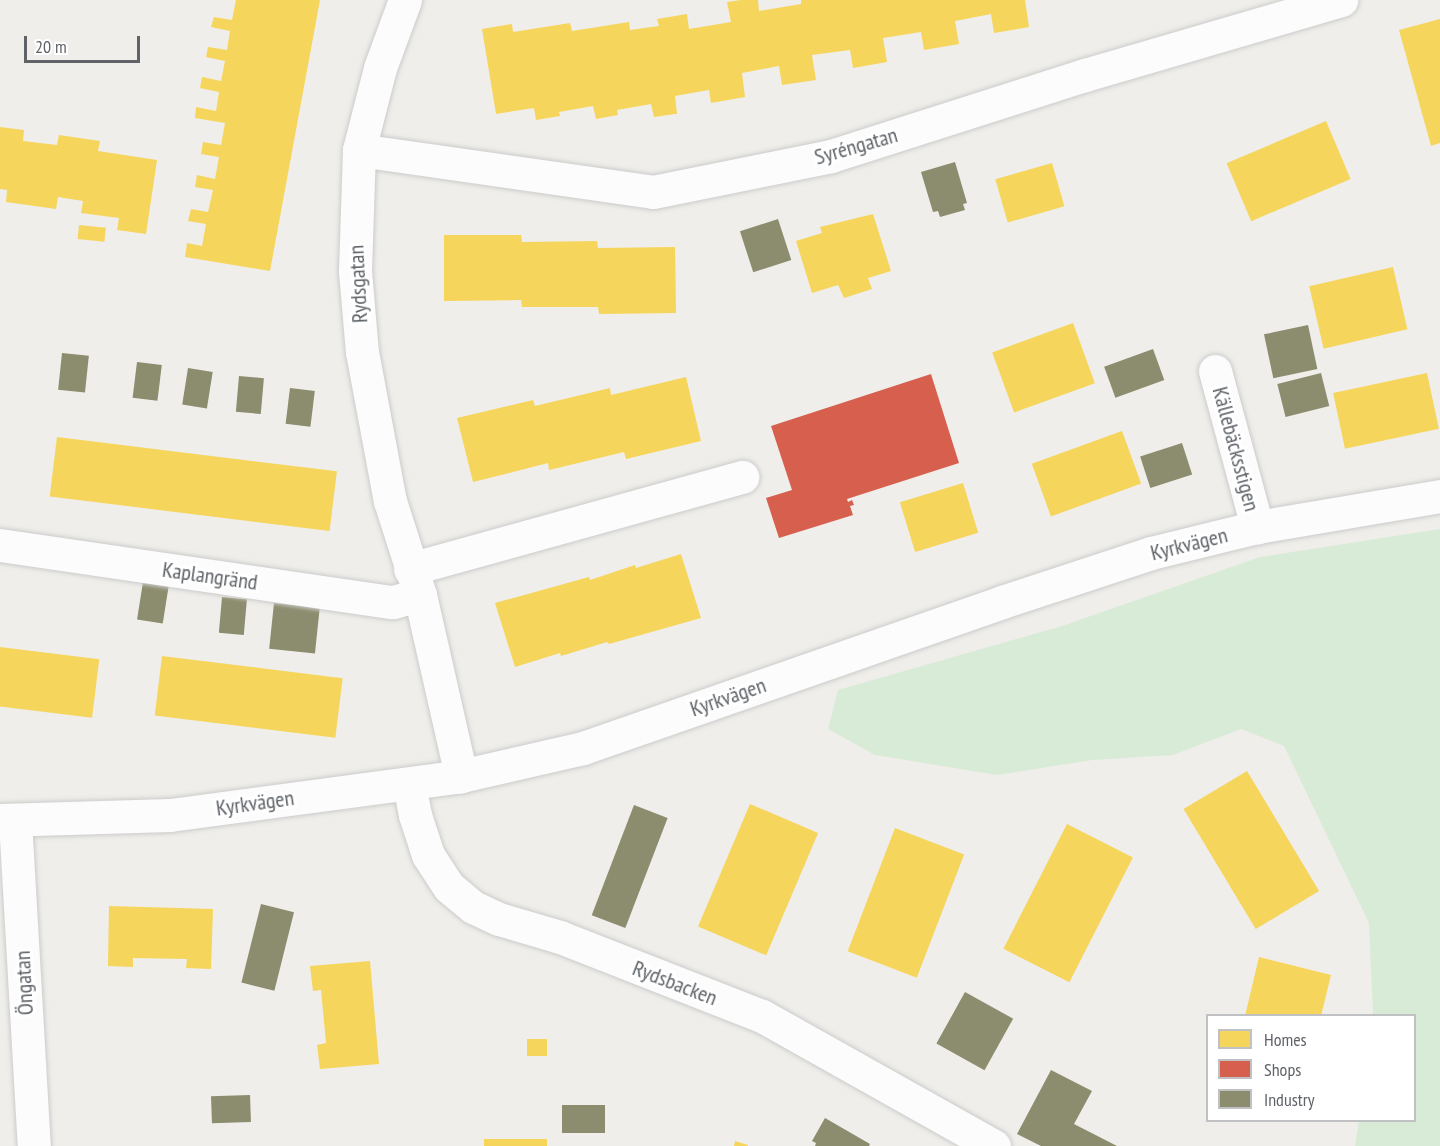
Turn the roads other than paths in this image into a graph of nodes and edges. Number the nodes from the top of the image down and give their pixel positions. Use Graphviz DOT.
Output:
graph roads {
  1 [pos="405,0"];
  2 [pos="1341,0"];
  3 [pos="359,150"];
  4 [pos="1215,371"];
  5 [pos="742,477"];
  6 [pos="1440,496"];
  7 [pos="1257,527"];
  8 [pos="0,545"];
  9 [pos="415,582"];
  10 [pos="461,776"];
  11 [pos="409,784"];
  12 [pos="7,820"];
  13 [pos="34,1146"];
  14 [pos="994,1146"];
  1 -- 3 [label="street, Rydsgatan"];
  2 -- 3 [label="street, Syréngatan"];
  3 -- 9 [label="street, Rydsgatan"];
  4 -- 7 [label="street, Källebäcksstigen"];
  5 -- 9 [label="street"];
  6 -- 7 [label="street, Kyrkvägen"];
  7 -- 10 [label="street, Kyrkvägen"];
  8 -- 9 [label="street, Kaplangränd"];
  9 -- 10 [label="street, Rydsgatan"];
  10 -- 11 [label="street, Kyrkvägen"];
  11 -- 12 [label="street, Kyrkvägen"];
  11 -- 14 [label="street, Rydsbacken"];
  12 -- 13 [label="street, Öngatan"];
}
